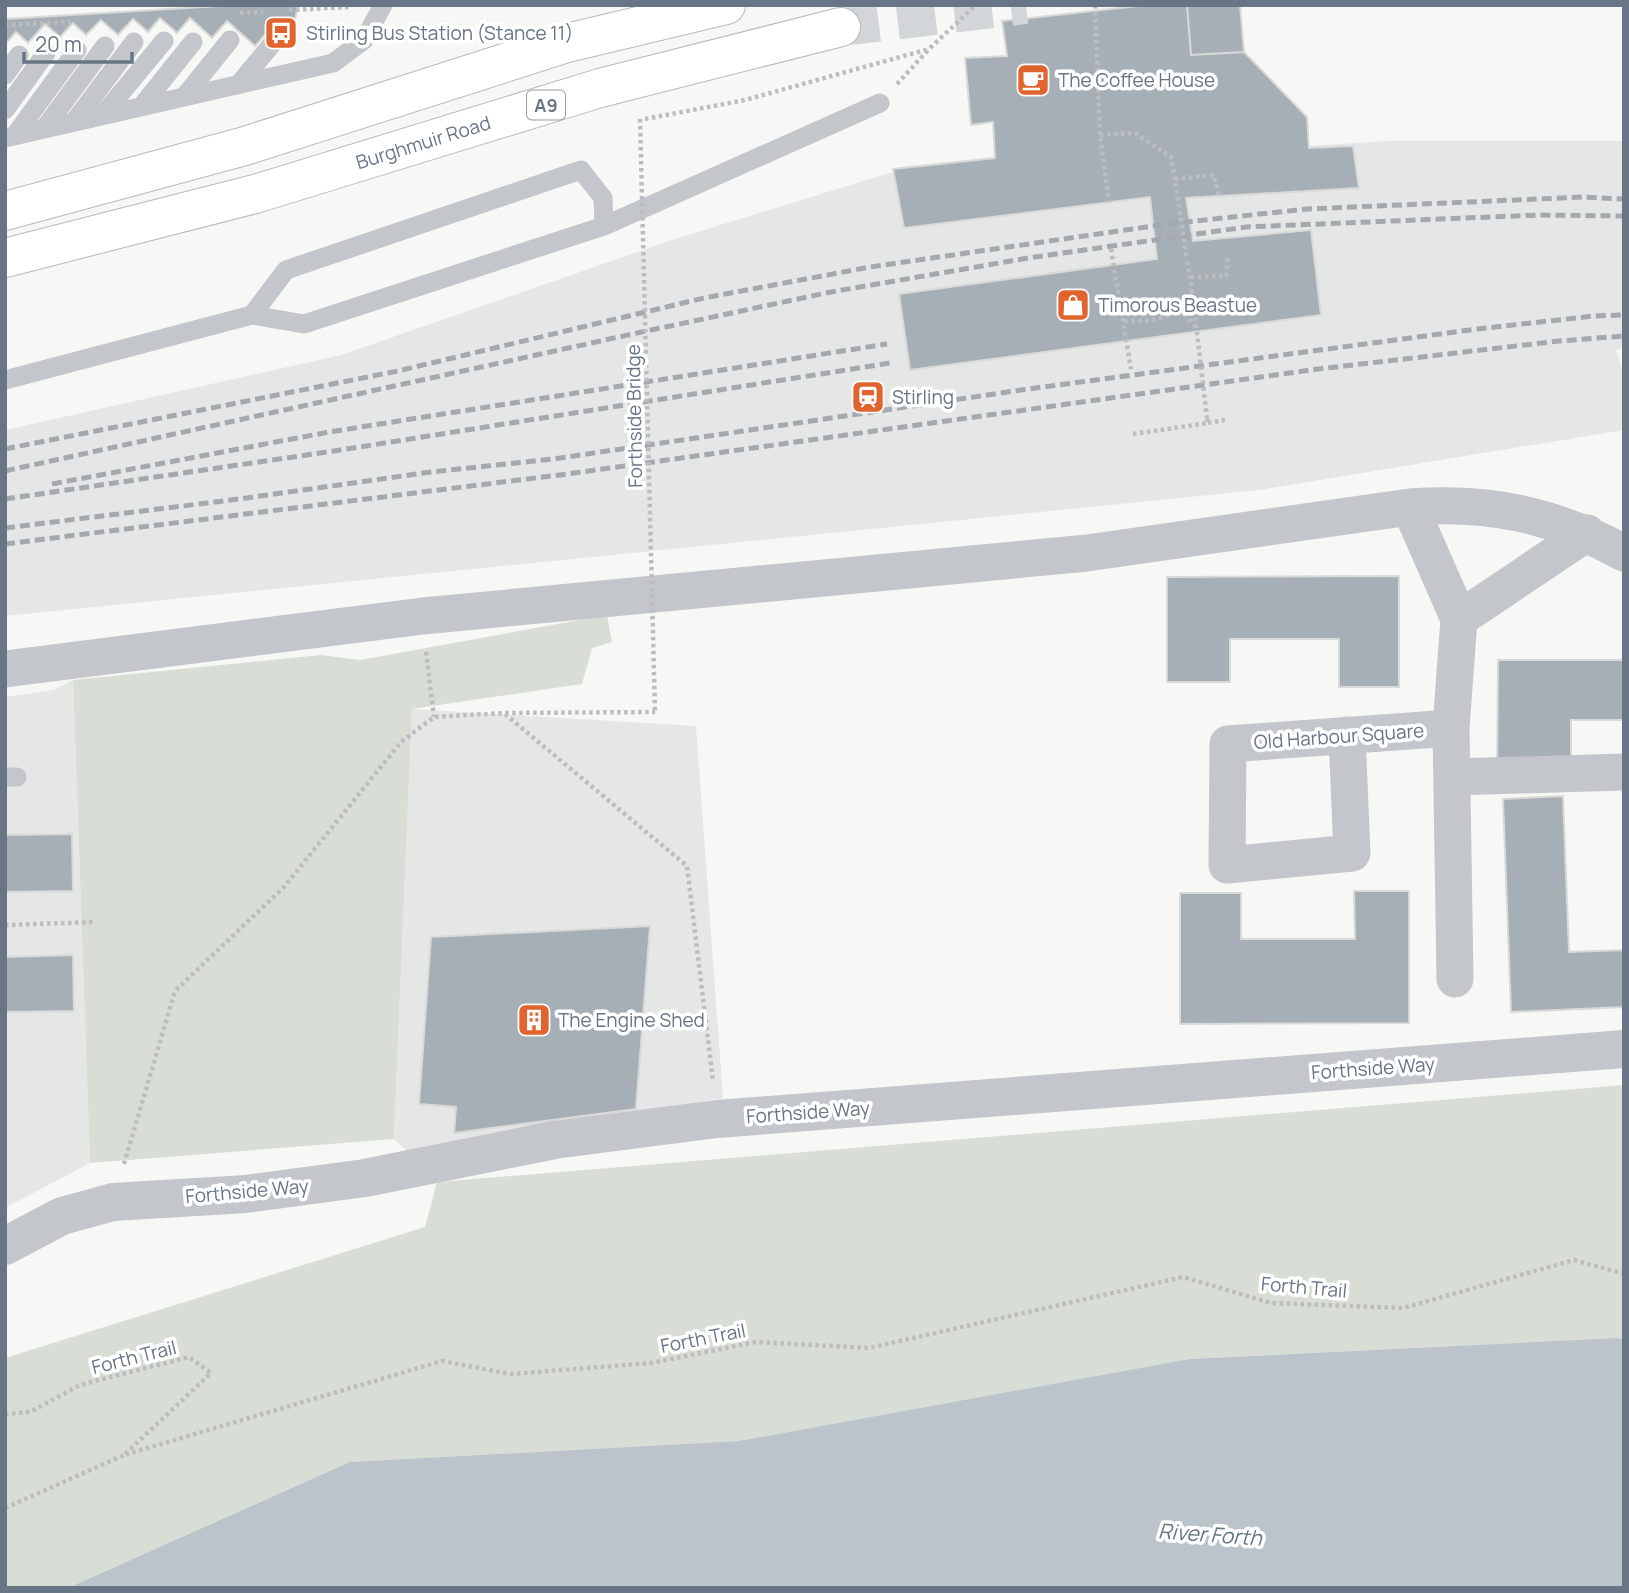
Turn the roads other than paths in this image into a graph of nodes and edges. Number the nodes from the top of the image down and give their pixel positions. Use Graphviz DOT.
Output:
graph roads {
  1 [pos="383,5"];
  2 [pos="726,5"];
  3 [pos="841,27"];
  4 [pos="278,37"];
  5 [pos="230,40"];
  6 [pos="164,41"];
  7 [pos="134,42"];
  8 [pos="193,42"];
  9 [pos="105,46"];
  10 [pos="77,50"];
  11 [pos="46,53"];
  12 [pos="19,55"];
  13 [pos="5,75"];
  14 [pos="238,85"];
  15 [pos="184,97"];
  16 [pos="880,103"];
  17 [pos="141,107"];
  18 [pos="5,110"];
  19 [pos="102,116"];
  20 [pos="74,122"];
  21 [pos="44,129"];
  22 [pos="10,136"];
  23 [pos="5,211"];
  24 [pos="604,226"];
  25 [pos="5,258"];
  26 [pos="252,315"];
  27 [pos="5,380"];
  28 [pos="1409,507"];
  29 [pos="1587,533"];
  30 [pos="1624,553"];
  31 [pos="1459,619"];
  32 [pos="5,669"];
  33 [pos="1451,728"];
  34 [pos="1347,735"];
  35 [pos="1624,772"];
  36 [pos="1452,777"];
  37 [pos="1455,979"];
  38 [pos="1624,1049"];
  39 [pos="5,1246"];
  1 -- 14 [label="lane"];
  2 -- 23 [label="main road"];
  3 -- 25 [label="main road, Burghmuir Road / A9"];
  4 -- 14 [label="lane"];
  5 -- 15 [label="lane"];
  6 -- 19 [label="lane"];
  7 -- 20 [label="lane"];
  8 -- 17 [label="lane"];
  9 -- 21 [label="lane"];
  10 -- 22 [label="lane"];
  11 -- 18 [label="lane"];
  12 -- 13 [label="lane"];
  14 -- 15 [label="lane"];
  15 -- 17 [label="lane"];
  16 -- 24 [label="lane"];
  17 -- 19 [label="lane"];
  19 -- 20 [label="lane"];
  20 -- 21 [label="lane"];
  21 -- 22 [label="lane"];
  24 -- 26 [label="lane"];
  24 -- 26 [label="lane"];
  26 -- 27 [label="lane"];
  28 -- 29 [label="street"];
  28 -- 31 [label="street"];
  28 -- 32 [label="street"];
  29 -- 30 [label="street"];
  29 -- 31 [label="street"];
  31 -- 33 [label="street"];
  33 -- 34 [label="street, Old Harbour Square"];
  33 -- 36 [label="street"];
  34 -- 34 [label="street, Old Harbour Square"];
  35 -- 36 [label="street"];
  36 -- 37 [label="street"];
  38 -- 39 [label="street, Forthside Way"];
}
